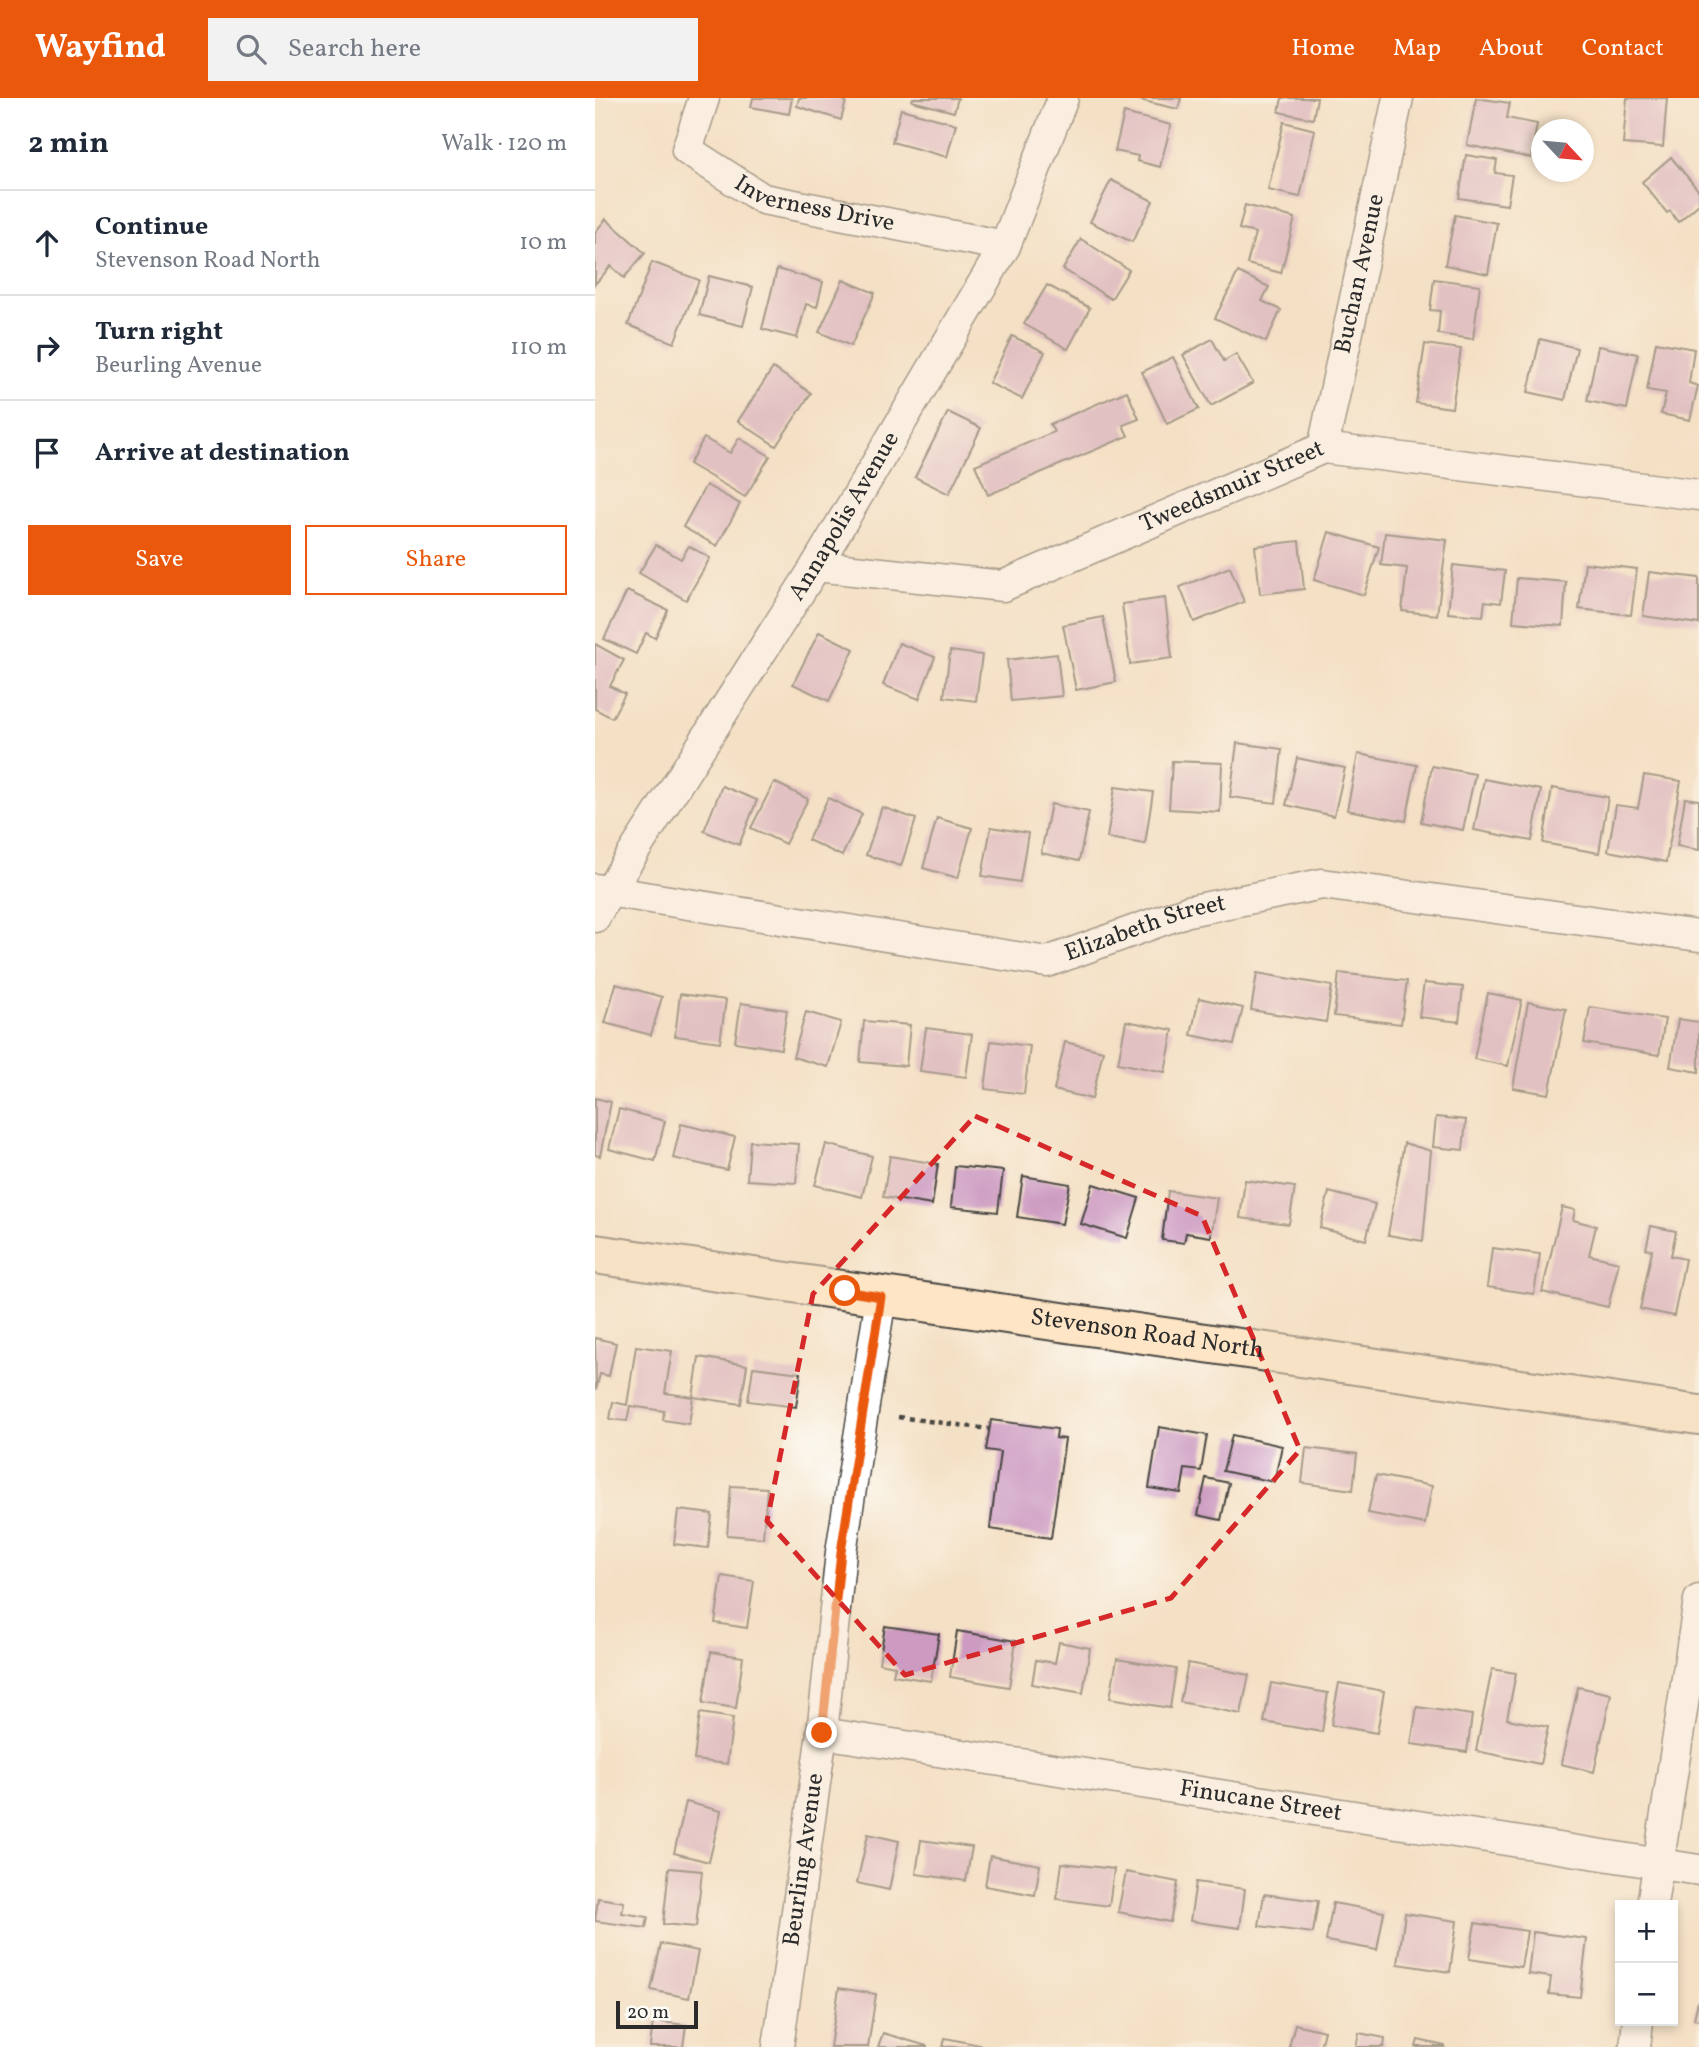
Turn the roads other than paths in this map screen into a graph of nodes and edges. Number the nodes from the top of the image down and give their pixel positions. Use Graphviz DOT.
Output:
graph roads {
  1 [pos="704,98"];
  2 [pos="1063,98"];
  3 [pos="1398,98"];
  4 [pos="1005,246"];
  5 [pos="1323,447"];
  6 [pos="1699,495"];
  7 [pos="816,566"];
  8 [pos="602,890"];
  9 [pos="595,917"];
  10 [pos="1699,936"];
  11 [pos="595,1254"];
  12 [pos="881,1297"];
  13 [pos="1699,1415"];
  14 [pos="1699,1600"];
  15 [pos="822,1733"];
  16 [pos="1657,1865"];
  17 [pos="1699,1870"];
  18 [pos="1653,1900"];
  19 [pos="1637,2026"];
  20 [pos="778,2047"];
  21 [pos="1635,2047"];
  1 -- 4 [label="street, Inverness Drive"];
  2 -- 4 [label="street, Annapolis Avenue"];
  3 -- 5 [label="street, Buchan Avenue"];
  4 -- 7 [label="street, Annapolis Avenue"];
  5 -- 6 [label="street, Tweedsmuir Street"];
  5 -- 7 [label="street, Tweedsmuir Street"];
  7 -- 8 [label="street, Annapolis Avenue"];
  8 -- 9 [label="street, Annapolis Avenue"];
  8 -- 10 [label="street, Elizabeth Street"];
  11 -- 12 [label="main road, Stevenson Road North"];
  12 -- 13 [label="main road, Stevenson Road North"];
  12 -- 15 [label="street, Beurling Avenue"];
  14 -- 16 [label="street"];
  15 -- 16 [label="street, Finucane Street"];
  15 -- 20 [label="street, Beurling Avenue"];
  16 -- 17 [label="street, Finucane Street"];
  16 -- 18 [label="street"];
  19 -- 21 [label="street"];
}
